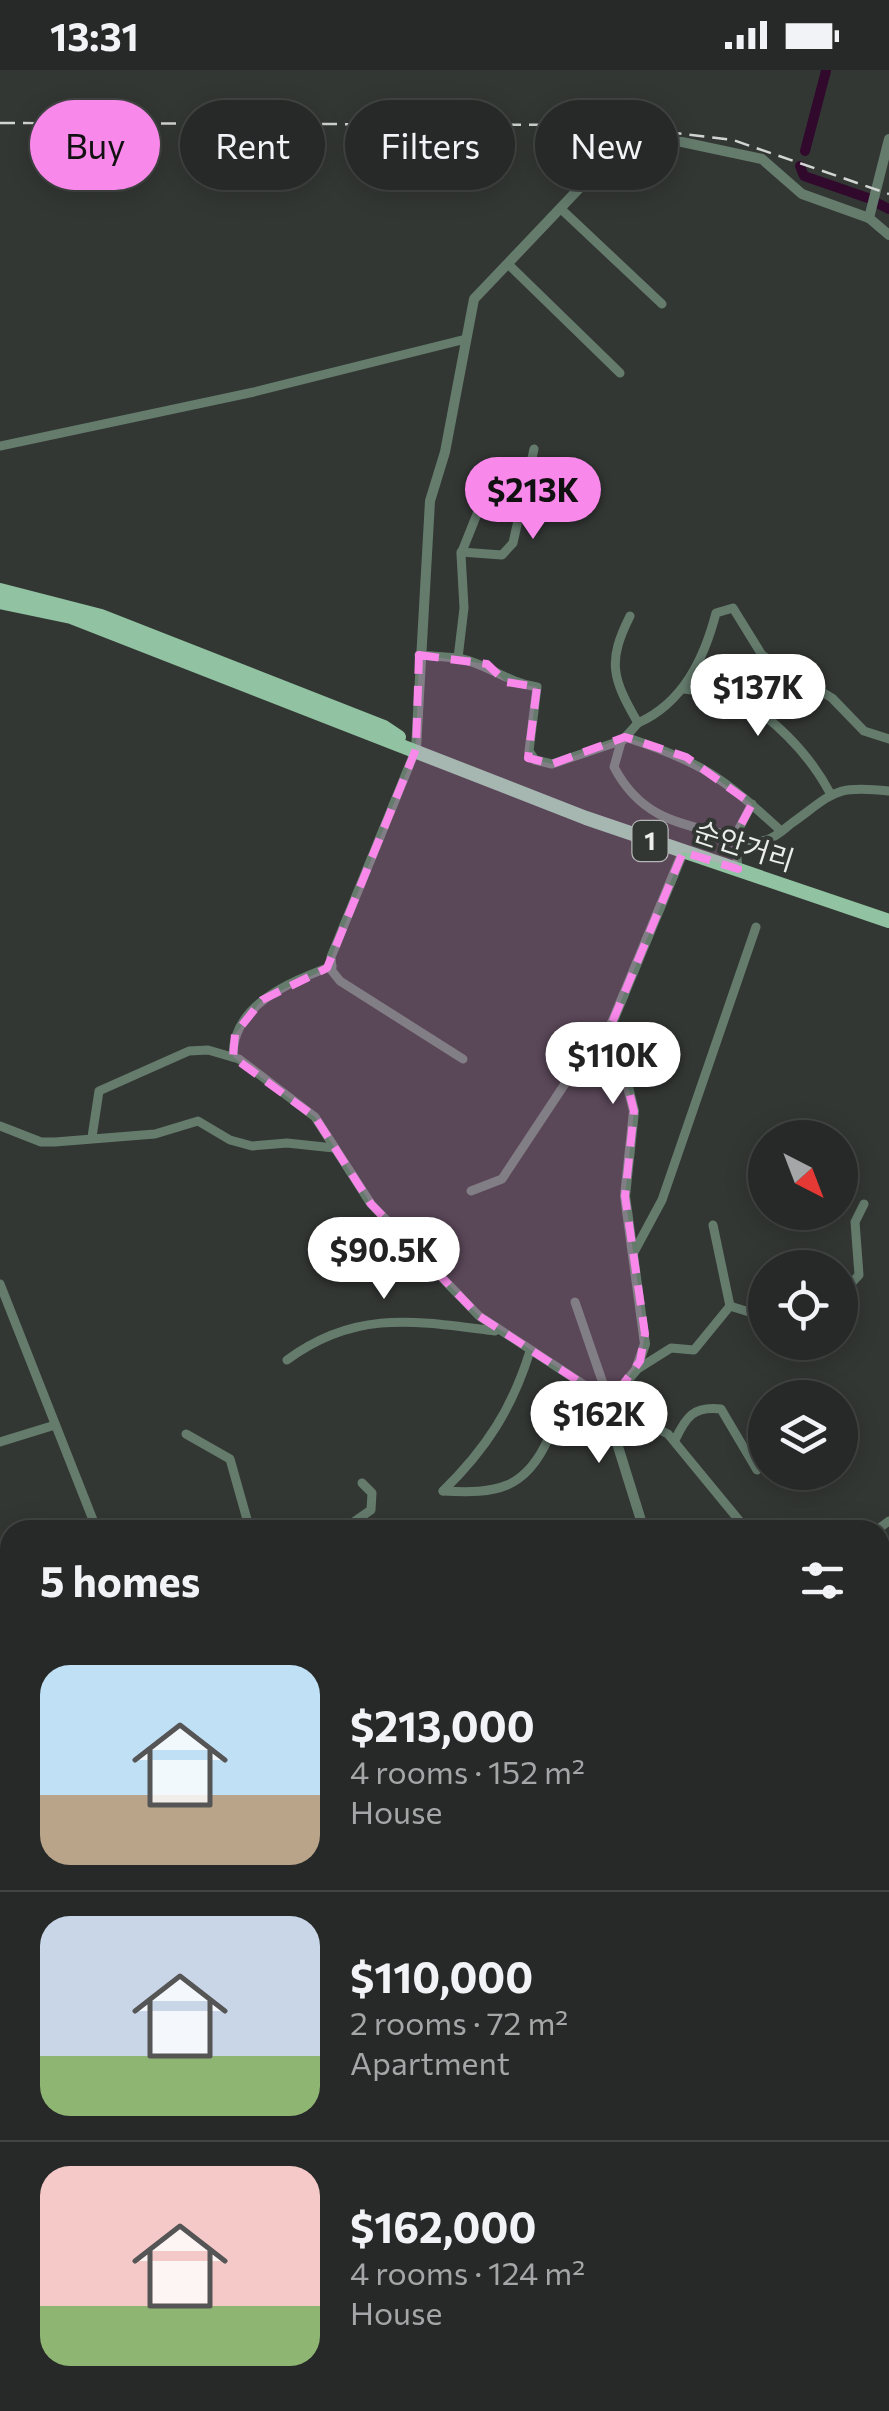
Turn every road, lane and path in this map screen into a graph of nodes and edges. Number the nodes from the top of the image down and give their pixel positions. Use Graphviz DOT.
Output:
graph roads {
  1 [pos="889,140"];
  2 [pos="560,208"];
  3 [pos="869,218"];
  4 [pos="889,235"];
  5 [pos="508,264"];
  6 [pos="662,304"];
  7 [pos="466,340"];
  8 [pos="620,373"];
  9 [pos="0,446"];
  10 [pos="534,449"];
  11 [pos="491,479"];
  12 [pos="462,552"];
  13 [pos="0,590"];
  14 [pos="0,602"];
  15 [pos="630,616"];
  16 [pos="418,655"];
  17 [pos="458,658"];
  18 [pos="684,689"];
  19 [pos="638,723"];
  20 [pos="624,738"];
  21 [pos="889,739"];
  22 [pos="416,749"];
  23 [pos="889,791"];
  24 [pos="830,793"];
  25 [pos="752,804"];
  26 [pos="781,831"];
  27 [pos="735,836"];
  28 [pos="684,852"];
  29 [pos="738,869"];
  30 [pos="889,921"];
  31 [pos="756,927"];
  32 [pos="332,966"];
  33 [pos="612,1023"];
  34 [pos="233,1057"];
  35 [pos="464,1059"];
  36 [pos="0,1126"];
  37 [pos="92,1136"];
  38 [pos="334,1148"];
  39 [pos="471,1191"];
  40 [pos="864,1204"];
  41 [pos="713,1225"];
  42 [pos="857,1250"];
  43 [pos="634,1252"];
  44 [pos="0,1284"];
  45 [pos="575,1302"];
  46 [pos="730,1306"];
  47 [pos="748,1312"];
  48 [pos="498,1332"];
  49 [pos="530,1352"];
  50 [pos="287,1360"];
  51 [pos="636,1370"];
  52 [pos="612,1395"];
  53 [pos="614,1408"];
  54 [pos="610,1424"];
  55 [pos="55,1425"];
  56 [pos="186,1434"];
  57 [pos="675,1440"];
  58 [pos="0,1442"];
  59 [pos="748,1455"];
  60 [pos="362,1484"];
  61 [pos="93,1520"];
  62 [pos="247,1520"];
  63 [pos="356,1520"];
  64 [pos="640,1520"];
  65 [pos="739,1520"];
  1 -- 3 [label="street"];
  2 -- 3 [label="street"];
  2 -- 5 [label="street"];
  2 -- 6 [label="street"];
  3 -- 4 [label="street"];
  5 -- 7 [label="street"];
  5 -- 8 [label="street"];
  7 -- 9 [label="street"];
  7 -- 16 [label="street"];
  10 -- 12 [label="street"];
  11 -- 12 [label="street"];
  12 -- 17 [label="street"];
  13 -- 22 [label="main road, 순안거리 / 1"];
  14 -- 22 [label="main road, 순안거리 / 1"];
  15 -- 19 [label="street"];
  16 -- 17 [label="street"];
  16 -- 22 [label="street"];
  17 -- 20 [label="street"];
  18 -- 19 [label="street"];
  18 -- 21 [label="street"];
  18 -- 24 [label="street"];
  19 -- 20 [label="street"];
  20 -- 25 [label="street"];
  20 -- 27 [label="street"];
  22 -- 28 [label="main road, 순안거리 / 1"];
  22 -- 32 [label="street"];
  23 -- 24 [label="street"];
  24 -- 26 [label="street"];
  25 -- 26 [label="street"];
  25 -- 27 [label="street"];
  26 -- 27 [label="street"];
  27 -- 29 [label="street"];
  28 -- 29 [label="main road, 순안거리 / 1"];
  28 -- 33 [label="street"];
  29 -- 30 [label="main road, 순안거리 / 1"];
  31 -- 43 [label="street"];
  32 -- 34 [label="street"];
  32 -- 35 [label="street"];
  33 -- 39 [label="street"];
  33 -- 43 [label="street"];
  34 -- 37 [label="street"];
  34 -- 38 [label="street"];
  36 -- 37 [label="street"];
  37 -- 38 [label="street"];
  38 -- 48 [label="street"];
  40 -- 42 [label="street"];
  41 -- 46 [label="street"];
  43 -- 51 [label="street"];
  44 -- 55 [label="street"];
  45 -- 52 [label="street"];
  46 -- 47 [label="street"];
  46 -- 51 [label="street"];
  48 -- 49 [label="street"];
  48 -- 50 [label="street"];
  49 -- 52 [label="street"];
  49 -- 54 [label="street"];
  51 -- 52 [label="street"];
  52 -- 53 [label="street"];
  53 -- 54 [label="street"];
  53 -- 57 [label="street"];
  54 -- 64 [label="street"];
  55 -- 58 [label="street"];
  55 -- 61 [label="street"];
  56 -- 62 [label="street"];
  57 -- 59 [label="street"];
  57 -- 65 [label="street"];
  60 -- 63 [label="street"];
}
